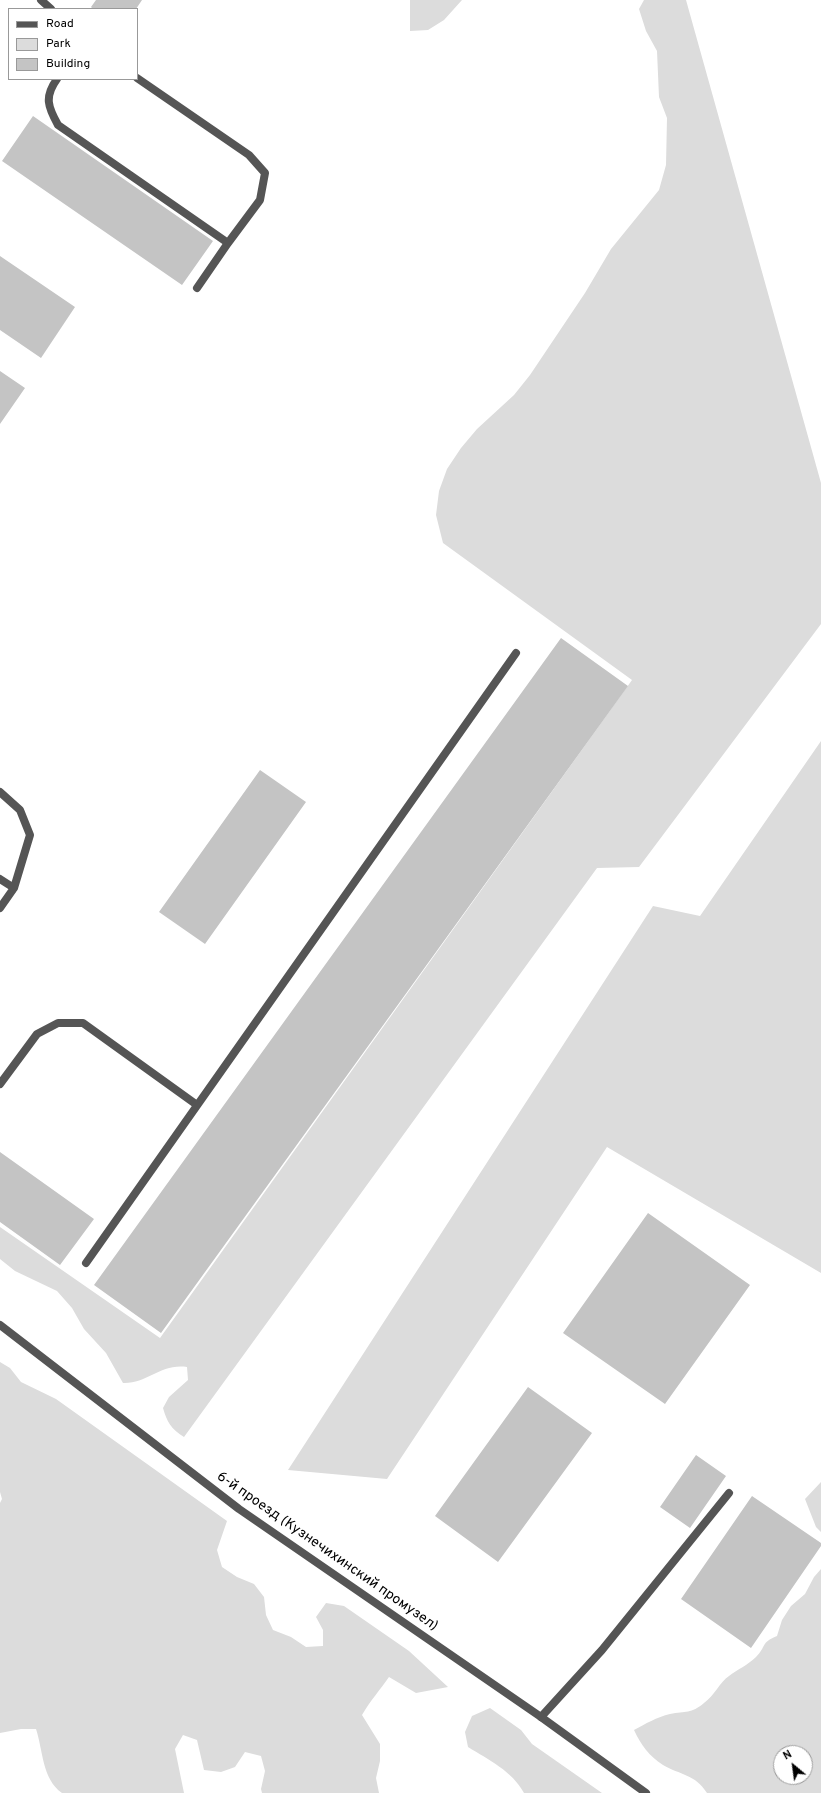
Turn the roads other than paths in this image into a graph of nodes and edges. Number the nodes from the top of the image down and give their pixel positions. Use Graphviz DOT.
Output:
graph roads {
  1 [pos="42,0"];
  2 [pos="50,8"];
  3 [pos="138,79"];
  4 [pos="56,80"];
  5 [pos="228,243"];
  6 [pos="197,288"];
  7 [pos="516,653"];
  8 [pos="0,792"];
  9 [pos="0,879"];
  10 [pos="14,888"];
  11 [pos="0,908"];
  12 [pos="0,1084"];
  13 [pos="198,1105"];
  14 [pos="86,1263"];
  15 [pos="0,1325"];
  16 [pos="729,1493"];
  17 [pos="541,1718"];
  18 [pos="646,1793"];
  1 -- 2 [label="street"];
  3 -- 5 [label="street"];
  4 -- 5 [label="street"];
  5 -- 6 [label="street"];
  7 -- 13 [label="street"];
  8 -- 10 [label="street"];
  9 -- 10 [label="street"];
  10 -- 11 [label="street"];
  12 -- 13 [label="street"];
  13 -- 14 [label="street"];
  15 -- 17 [label="street, 6-й проезд (Кузнечихинский промузел)"];
  16 -- 17 [label="street"];
  17 -- 18 [label="street, 6-й проезд (Кузнечихинский промузел)"];
}
